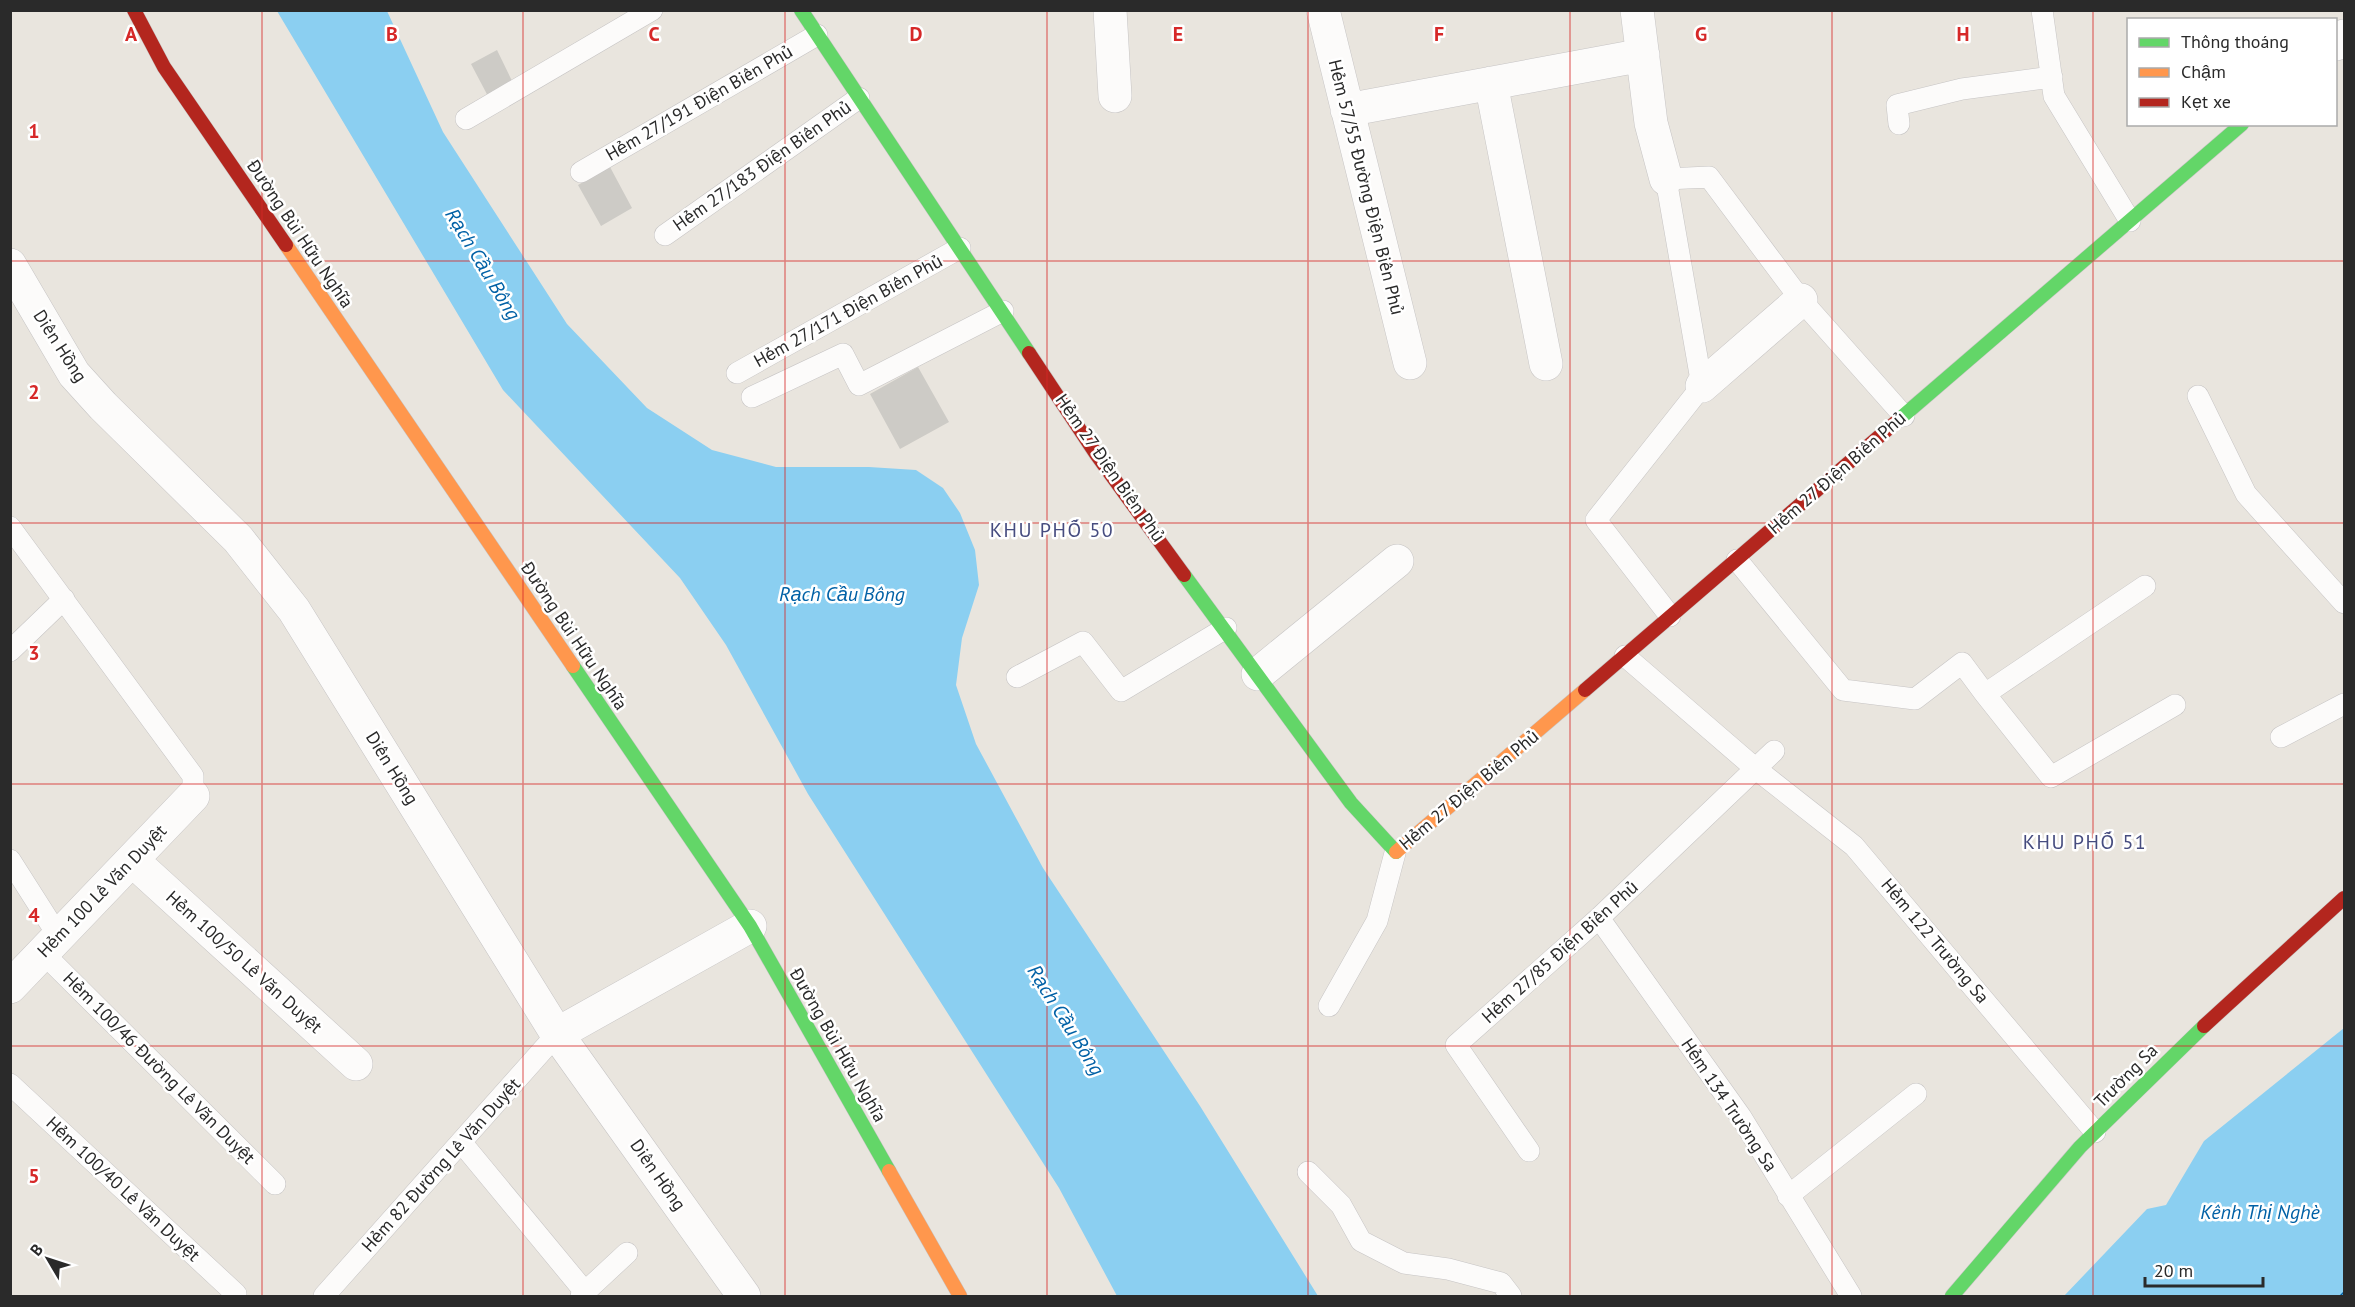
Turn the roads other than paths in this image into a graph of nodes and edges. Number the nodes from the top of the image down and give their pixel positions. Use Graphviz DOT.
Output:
graph roads {
  1 [pos="134,10"];
  2 [pos="652,10"];
  3 [pos="801,10"];
  4 [pos="1110,10"];
  5 [pos="1323,10"];
  6 [pos="1637,10"];
  7 [pos="2043,10"];
  8 [pos="817,35"];
  9 [pos="1643,55"];
  10 [pos="2052,77"];
  11 [pos="1491,83"];
  12 [pos="1115,96"];
  13 [pos="859,98"];
  14 [pos="1347,110"];
  15 [pos="466,119"];
  16 [pos="1899,124"];
  17 [pos="2240,126"];
  18 [pos="581,172"];
  19 [pos="1666,179"];
  20 [pos="2130,221"];
  21 [pos="665,235"];
  22 [pos="960,248"];
  23 [pos="10,265"];
  24 [pos="1801,300"];
  25 [pos="1003,311"];
  26 [pos="1410,363"];
  27 [pos="1546,364"];
  28 [pos="737,373"];
  29 [pos="1702,386"];
  30 [pos="2198,396"];
  31 [pos="752,397"];
  32 [pos="1904,416"];
  33 [pos="10,527"];
  34 [pos="1737,560"];
  35 [pos="1397,561"];
  36 [pos="2145,586"];
  37 [pos="64,599"];
  38 [pos="2344,603"];
  39 [pos="1670,616"];
  40 [pos="1226,628"];
  41 [pos="10,651"];
  42 [pos="1625,656"];
  43 [pos="1258,674"];
  44 [pos="1017,677"];
  45 [pos="1984,694"];
  46 [pos="2344,704"];
  47 [pos="2175,705"];
  48 [pos="2281,737"];
  49 [pos="1774,751"];
  50 [pos="1756,769"];
  51 [pos="193,796"];
  52 [pos="1395,853"];
  53 [pos="10,860"];
  54 [pos="132,860"];
  55 [pos="2344,898"];
  56 [pos="1599,918"];
  57 [pos="750,926"];
  58 [pos="51,945"];
  59 [pos="10,987"];
  60 [pos="1329,1006"];
  61 [pos="557,1034"];
  62 [pos="356,1064"];
  63 [pos="10,1084"];
  64 [pos="1916,1094"];
  65 [pos="2095,1132"];
  66 [pos="460,1143"];
  67 [pos="1529,1151"];
  68 [pos="1308,1172"];
  69 [pos="275,1184"];
  70 [pos="1788,1196"];
  71 [pos="627,1253"];
  72 [pos="236,1294"];
  73 [pos="583,1294"];
  74 [pos="1848,1295"];
  75 [pos="324,1296"];
  76 [pos="744,1296"];
  77 [pos="960,1296"];
  78 [pos="1511,1296"];
  79 [pos="1952,1296"];
  1 -- 57 [label="street, Đường Bùi Hữu Nghĩa"];
  2 -- 15 [label="lane"];
  3 -- 8 [label="street, Hẻm 27 Điện Biên Phủ"];
  4 -- 12 [label="street"];
  5 -- 14 [label="street, Hẻm 57/55 Đường Điện Biên Phủ"];
  6 -- 9 [label="street"];
  7 -- 10 [label="lane"];
  8 -- 13 [label="street, Hẻm 27 Điện Biên Phủ"];
  8 -- 18 [label="lane, Hẻm 27/191 Điện Biên Phủ"];
  9 -- 11 [label="street"];
  9 -- 19 [label="street"];
  10 -- 16 [label="lane"];
  10 -- 20 [label="lane"];
  11 -- 14 [label="street"];
  11 -- 27 [label="street"];
  13 -- 21 [label="lane, Hẻm 27/183 Điện Biên Phủ"];
  13 -- 22 [label="street, Hẻm 27 Điện Biên Phủ"];
  14 -- 26 [label="street, Hẻm 57/55 Đường Điện Biên Phủ"];
  17 -- 20 [label="street, Hẻm 27 Điện Biên Phủ"];
  19 -- 24 [label="lane"];
  19 -- 29 [label="lane"];
  20 -- 32 [label="street, Hẻm 27 Điện Biên Phủ"];
  22 -- 25 [label="street, Hẻm 27 Điện Biên Phủ"];
  22 -- 28 [label="lane, Hẻm 27/171 Điện Biên Phủ"];
  23 -- 61 [label="street, Diên Hồng"];
  24 -- 29 [label="street"];
  24 -- 32 [label="lane"];
  25 -- 31 [label="lane"];
  25 -- 40 [label="street, Hẻm 27 Điện Biên Phủ"];
  29 -- 39 [label="lane"];
  30 -- 38 [label="lane"];
  32 -- 34 [label="street, Hẻm 27 Điện Biên Phủ"];
  33 -- 37 [label="lane"];
  34 -- 39 [label="street, Hẻm 27 Điện Biên Phủ"];
  34 -- 45 [label="lane"];
  35 -- 43 [label="street"];
  36 -- 45 [label="lane"];
  37 -- 41 [label="lane"];
  37 -- 51 [label="lane"];
  39 -- 42 [label="street, Hẻm 27 Điện Biên Phủ"];
  40 -- 43 [label="street, Hẻm 27 Điện Biên Phủ"];
  40 -- 44 [label="lane"];
  42 -- 50 [label="lane"];
  42 -- 52 [label="street, Hẻm 27 Điện Biên Phủ"];
  43 -- 52 [label="street, Hẻm 27 Điện Biên Phủ"];
  45 -- 47 [label="lane"];
  46 -- 48 [label="lane"];
  49 -- 50 [label="lane, Hẻm 27/85 Điện Biên Phủ"];
  50 -- 56 [label="lane, Hẻm 27/85 Điện Biên Phủ"];
  50 -- 65 [label="lane, Hẻm 122 Trường Sa"];
  51 -- 54 [label="street, Hẻm 100 Lê Văn Duyệt"];
  52 -- 60 [label="lane"];
  53 -- 58 [label="lane, Hẻm 100/46 Đường Lê Văn Duyệt"];
  54 -- 58 [label="street, Hẻm 100 Lê Văn Duyệt"];
  54 -- 62 [label="street, Hẻm 100/50 Lê Văn Duyệt"];
  55 -- 65 [label="street, Trường Sa"];
  56 -- 67 [label="lane, Hẻm 27/85 Điện Biên Phủ"];
  56 -- 70 [label="lane, Hẻm 134 Trường Sa"];
  57 -- 61 [label="street"];
  57 -- 77 [label="street, Đường Bùi Hữu Nghĩa"];
  58 -- 59 [label="street, Hẻm 100 Lê Văn Duyệt"];
  58 -- 69 [label="lane, Hẻm 100/46 Đường Lê Văn Duyệt"];
  61 -- 66 [label="lane, Hẻm 82 Đường Lê Văn Duyệt"];
  61 -- 76 [label="street, Diên Hồng"];
  63 -- 72 [label="lane, Hẻm 100/40 Lê Văn Duyệt"];
  64 -- 70 [label="lane"];
  65 -- 79 [label="street, Trường Sa"];
  66 -- 73 [label="lane"];
  66 -- 75 [label="lane, Hẻm 82 Đường Lê Văn Duyệt"];
  68 -- 78 [label="lane"];
  70 -- 74 [label="lane, Hẻm 134 Trường Sa"];
  71 -- 73 [label="lane"];
}
